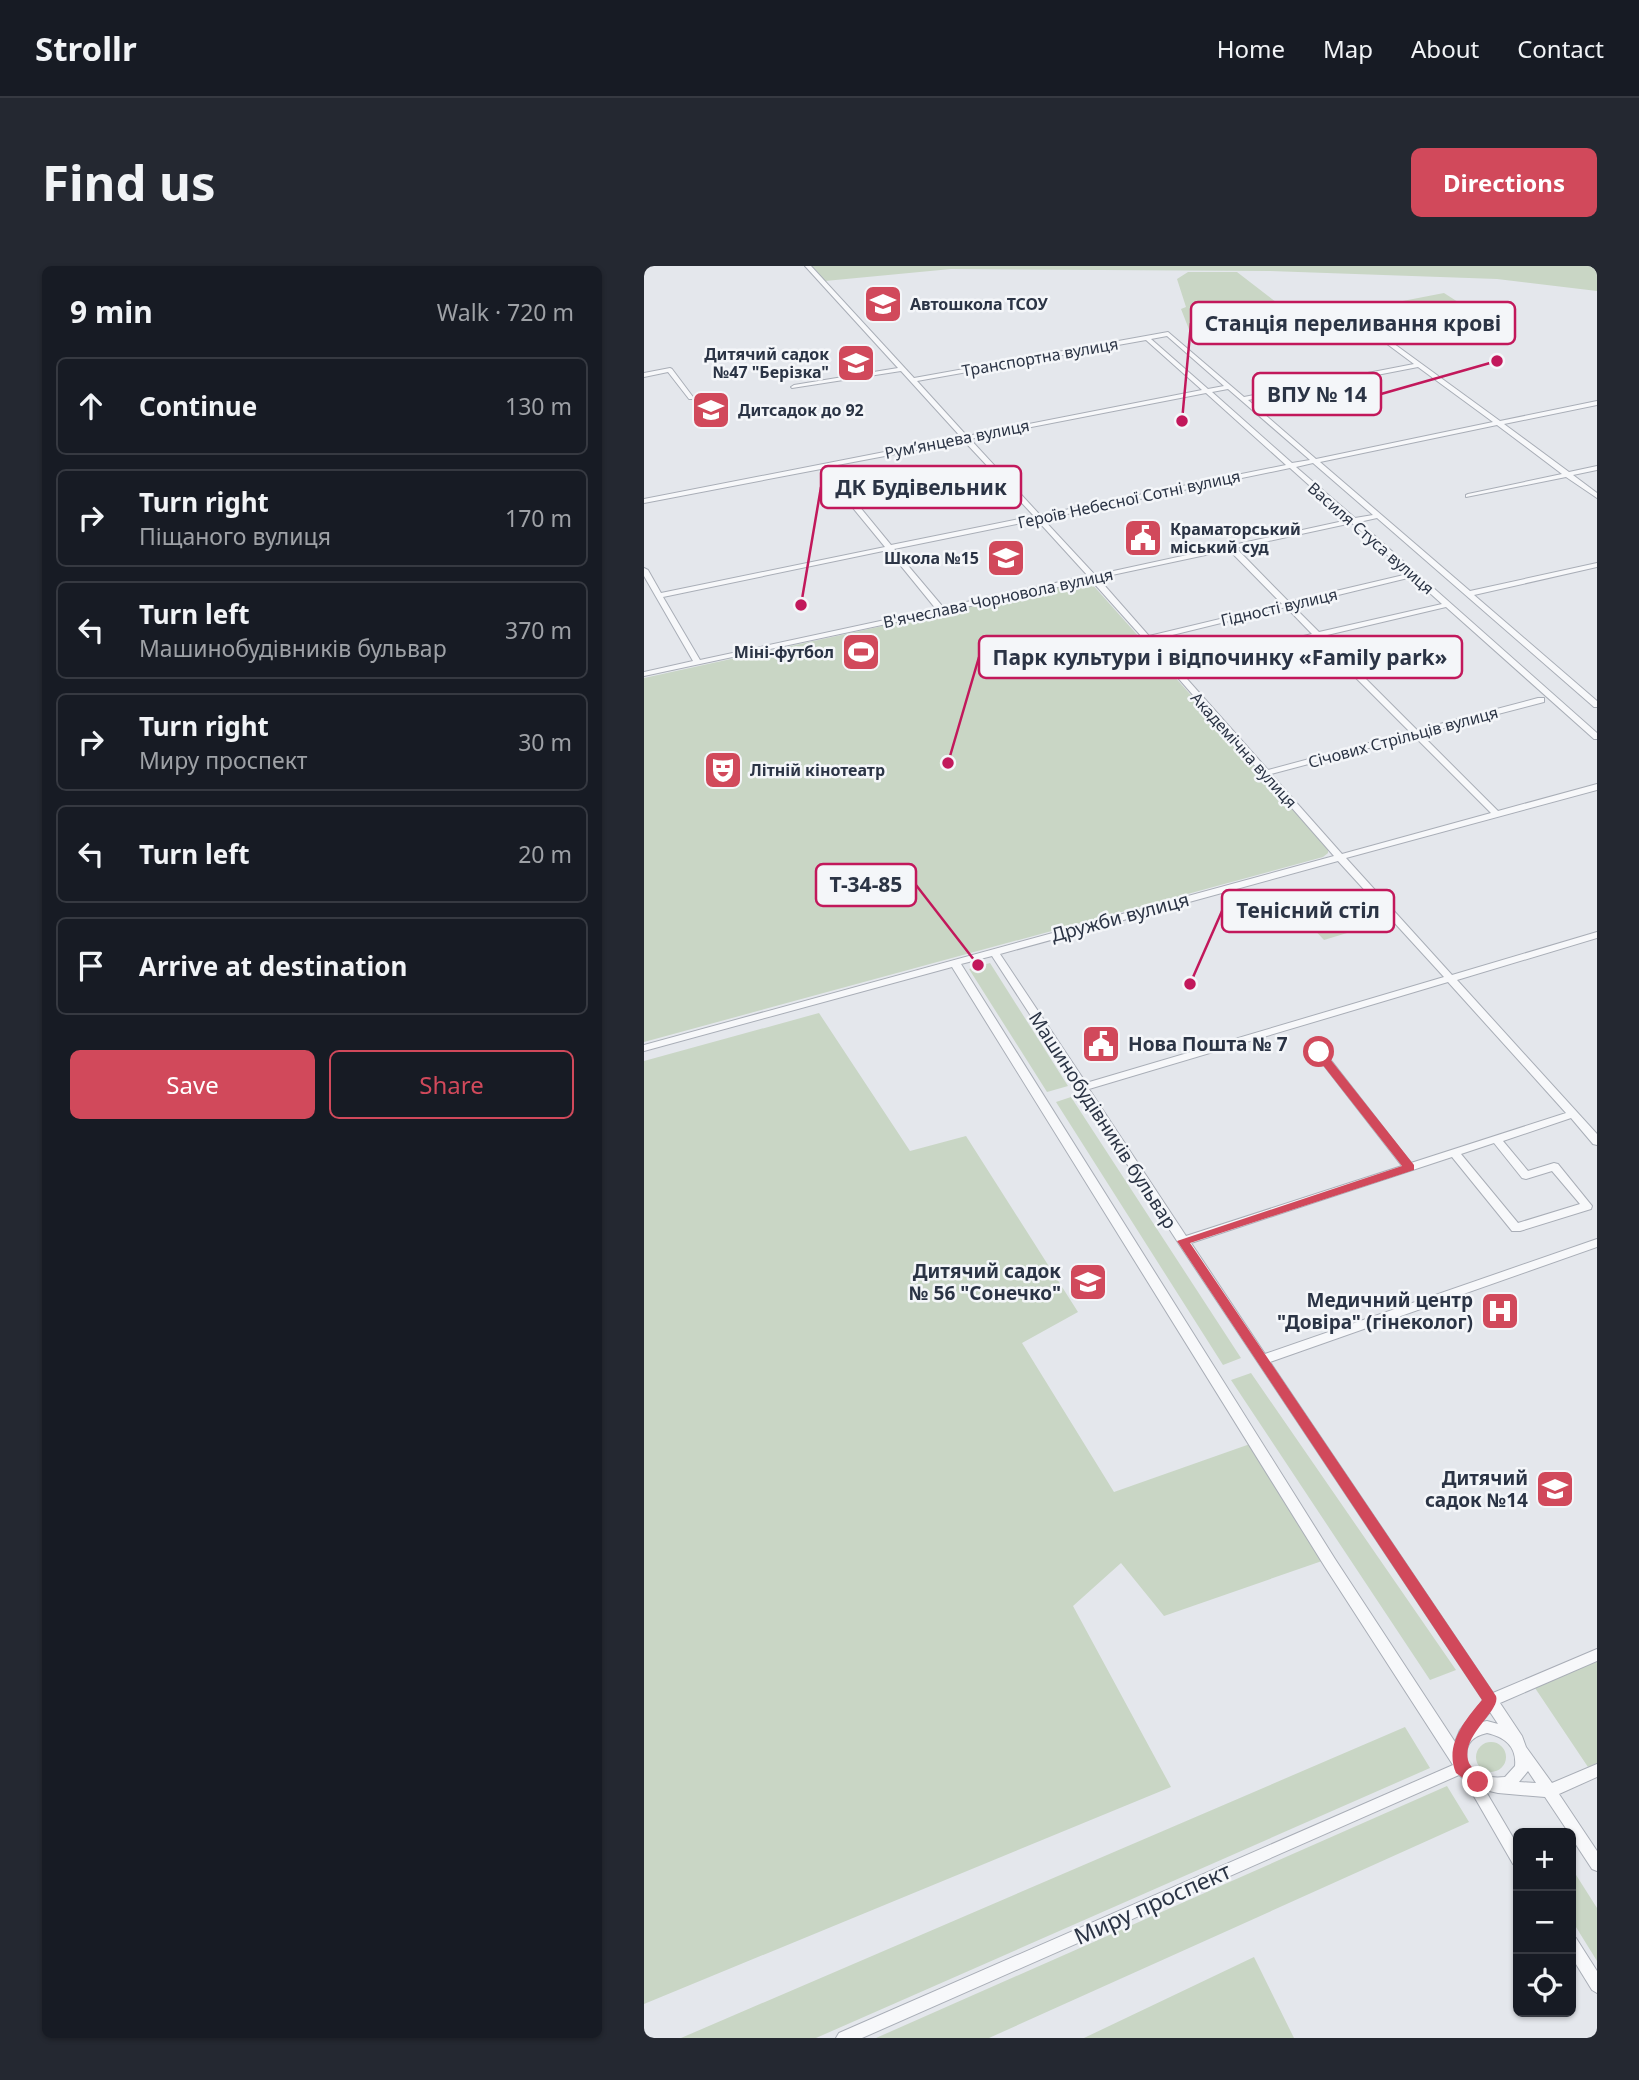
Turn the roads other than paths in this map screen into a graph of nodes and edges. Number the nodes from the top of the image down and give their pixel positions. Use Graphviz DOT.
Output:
graph roads {
  1 [pos="808,266"];
  2 [pos="1338,305"];
  3 [pos="1168,334"];
  4 [pos="1147,338"];
  5 [pos="1420,365"];
  6 [pos="902,369"];
  7 [pos="644,375"];
  8 [pos="912,380"];
  9 [pos="794,387"];
  10 [pos="1229,387"];
  11 [pos="1205,391"];
  12 [pos="691,398"];
  13 [pos="1243,399"];
  14 [pos="1597,403"];
  15 [pos="1498,423"];
  16 [pos="964,438"];
  17 [pos="1314,461"];
  18 [pos="822,466"];
  19 [pos="1289,466"];
  20 [pos="1597,468"];
  21 [pos="1568,475"];
  22 [pos="1468,496"];
  23 [pos="1597,496"];
  24 [pos="644,501"];
  25 [pos="1376,516"];
  26 [pos="1036,519"];
  27 [pos="1351,521"];
  28 [pos="1230,547"];
  29 [pos="888,549"];
  30 [pos="1597,565"];
  31 [pos="644,570"];
  32 [pos="1412,575"];
  33 [pos="1093,577"];
  34 [pos="1468,594"];
  35 [pos="660,595"];
  36 [pos="1287,604"];
  37 [pos="1446,605"];
  38 [pos="941,610"];
  39 [pos="1317,634"];
  40 [pos="1145,639"];
  41 [pos="698,663"];
  42 [pos="1172,669"];
  43 [pos="644,674"];
  44 [pos="1541,700"];
  45 [pos="1597,705"];
  46 [pos="1415,733"];
  47 [pos="1597,737"];
  48 [pos="1265,773"];
  49 [pos="1597,787"];
  50 [pos="1496,814"];
  51 [pos="1340,857"];
  52 [pos="1597,935"];
  53 [pos="994,952"];
  54 [pos="955,962"];
  55 [pos="1452,978"];
  56 [pos="644,1048"];
  57 [pos="1319,1052"];
  58 [pos="1082,1088"];
  59 [pos="1573,1114"];
  60 [pos="1496,1139"];
  61 [pos="1597,1140"];
  62 [pos="1454,1153"];
  63 [pos="1409,1167"];
  64 [pos="1183,1241"];
  65 [pos="1597,1243"];
  66 [pos="1262,1360"];
  67 [pos="1597,1655"];
  68 [pos="1491,1700"];
  69 [pos="1462,1740"];
  70 [pos="1519,1745"];
  71 [pos="1463,1767"];
  72 [pos="1597,1770"];
  73 [pos="1488,1785"];
  74 [pos="1549,1791"];
  75 [pos="1513,1851"];
  76 [pos="1597,1864"];
  77 [pos="1576,1951"];
  78 [pos="1597,1985"];
  79 [pos="844,2038"];
  1 -- 6 [label="street, Академічна вулиця"];
  2 -- 5 [label="street"];
  3 -- 4 [label="street, Транспортна вулиця"];
  3 -- 10 [label="street, Василя Стуса вулиця"];
  4 -- 8 [label="street, Транспортна вулиця"];
  4 -- 11 [label="street, Василя Стуса вулиця"];
  5 -- 13 [label="street"];
  5 -- 15 [label="street"];
  6 -- 8 [label="street, Академічна вулиця"];
  6 -- 9 [label="street"];
  7 -- 12 [label="street"];
  8 -- 16 [label="street, Академічна вулиця"];
  10 -- 11 [label="street, Рум’янцева вулиця"];
  10 -- 13 [label="street, Василя Стуса вулиця"];
  11 -- 16 [label="street, Рум’янцева вулиця"];
  11 -- 19 [label="street, Василя Стуса вулиця"];
  13 -- 17 [label="street, Василя Стуса вулиця"];
  14 -- 15 [label="street, Героїв Небесної Сотні вулиця"];
  15 -- 17 [label="street, Героїв Небесної Сотні вулиця"];
  15 -- 21 [label="street"];
  16 -- 18 [label="street, Рум’янцева вулиця"];
  16 -- 26 [label="street, Академічна вулиця"];
  17 -- 19 [label="street, Героїв Небесної Сотні вулиця"];
  17 -- 25 [label="street, Василя Стуса вулиця"];
  18 -- 24 [label="street, Рум’янцева вулиця"];
  18 -- 29 [label="street"];
  19 -- 26 [label="street, Героїв Небесної Сотні вулиця"];
  19 -- 27 [label="street, Василя Стуса вулиця"];
  20 -- 21 [label="street"];
  21 -- 22 [label="street"];
  21 -- 23 [label="street"];
  25 -- 27 [label="street, В'ячеслава Чорновола вулиця"];
  25 -- 34 [label="street, Василя Стуса вулиця"];
  26 -- 29 [label="street, Героїв Небесної Сотні вулиця"];
  26 -- 33 [label="street, Академічна вулиця"];
  27 -- 28 [label="street, В'ячеслава Чорновола вулиця"];
  27 -- 32 [label="street, Василя Стуса вулиця"];
  28 -- 33 [label="street, В'ячеслава Чорновола вулиця"];
  28 -- 36 [label="street"];
  29 -- 35 [label="street, Героїв Небесної Сотні вулиця"];
  29 -- 38 [label="street"];
  30 -- 34 [label="street"];
  31 -- 35 [label="street"];
  32 -- 36 [label="street, Гідності вулиця"];
  32 -- 37 [label="street, Василя Стуса вулиця"];
  33 -- 38 [label="street, В'ячеслава Чорновола вулиця"];
  33 -- 40 [label="street, Академічна вулиця"];
  34 -- 45 [label="street, Василя Стуса вулиця"];
  35 -- 41 [label="street"];
  36 -- 39 [label="street"];
  36 -- 40 [label="street, Гідності вулиця"];
  37 -- 39 [label="street"];
  37 -- 47 [label="street, Василя Стуса вулиця"];
  38 -- 41 [label="street, В'ячеслава Чорновола вулиця"];
  39 -- 42 [label="street"];
  39 -- 46 [label="street"];
  40 -- 42 [label="street, Академічна вулиця"];
  41 -- 43 [label="street, В'ячеслава Чорновола вулиця"];
  42 -- 48 [label="street, Академічна вулиця"];
  44 -- 46 [label="street, Січових Стрільців вулиця"];
  46 -- 48 [label="street, Січових Стрільців вулиця"];
  46 -- 50 [label="street"];
  48 -- 51 [label="street, Академічна вулиця"];
  49 -- 50 [label="street, Дружби вулиця"];
  50 -- 51 [label="street, Дружби вулиця"];
  51 -- 53 [label="street, Дружби вулиця"];
  51 -- 55 [label="street, Академічна вулиця"];
  52 -- 55 [label="street"];
  53 -- 54 [label="street, Дружби вулиця"];
  53 -- 58 [label="street, Машинобудівників бульвар"];
  54 -- 56 [label="street, Дружби вулиця"];
  54 -- 71 [label="street, Машинобудівників бульвар"];
  55 -- 58 [label="street"];
  55 -- 59 [label="street, Академічна вулиця"];
  57 -- 63 [label="street"];
  58 -- 64 [label="street, Машинобудівників бульвар"];
  59 -- 60 [label="street"];
  59 -- 61 [label="street, Академічна вулиця"];
  60 -- 62 [label="street"];
  60 -- 62 [label="street"];
  62 -- 63 [label="street"];
  63 -- 64 [label="street"];
  64 -- 66 [label="street, Машинобудівників бульвар"];
  65 -- 66 [label="street"];
  66 -- 68 [label="street, Машинобудівників бульвар"];
  67 -- 68 [label="street"];
  68 -- 69 [label="street"];
  68 -- 70 [label="street, Машинобудівників бульвар"];
  69 -- 70 [label="street"];
  69 -- 71 [label="street"];
  70 -- 73 [label="street"];
  70 -- 74 [label="street, Машинобудівників бульвар"];
  71 -- 73 [label="street"];
  71 -- 75 [label="street, Машинобудівників бульвар"];
  71 -- 79 [label="street, Миру проспект"];
  72 -- 74 [label="street"];
  73 -- 74 [label="street"];
  74 -- 76 [label="street, Машинобудівників бульвар"];
  77 -- 78 [label="street"];
}
